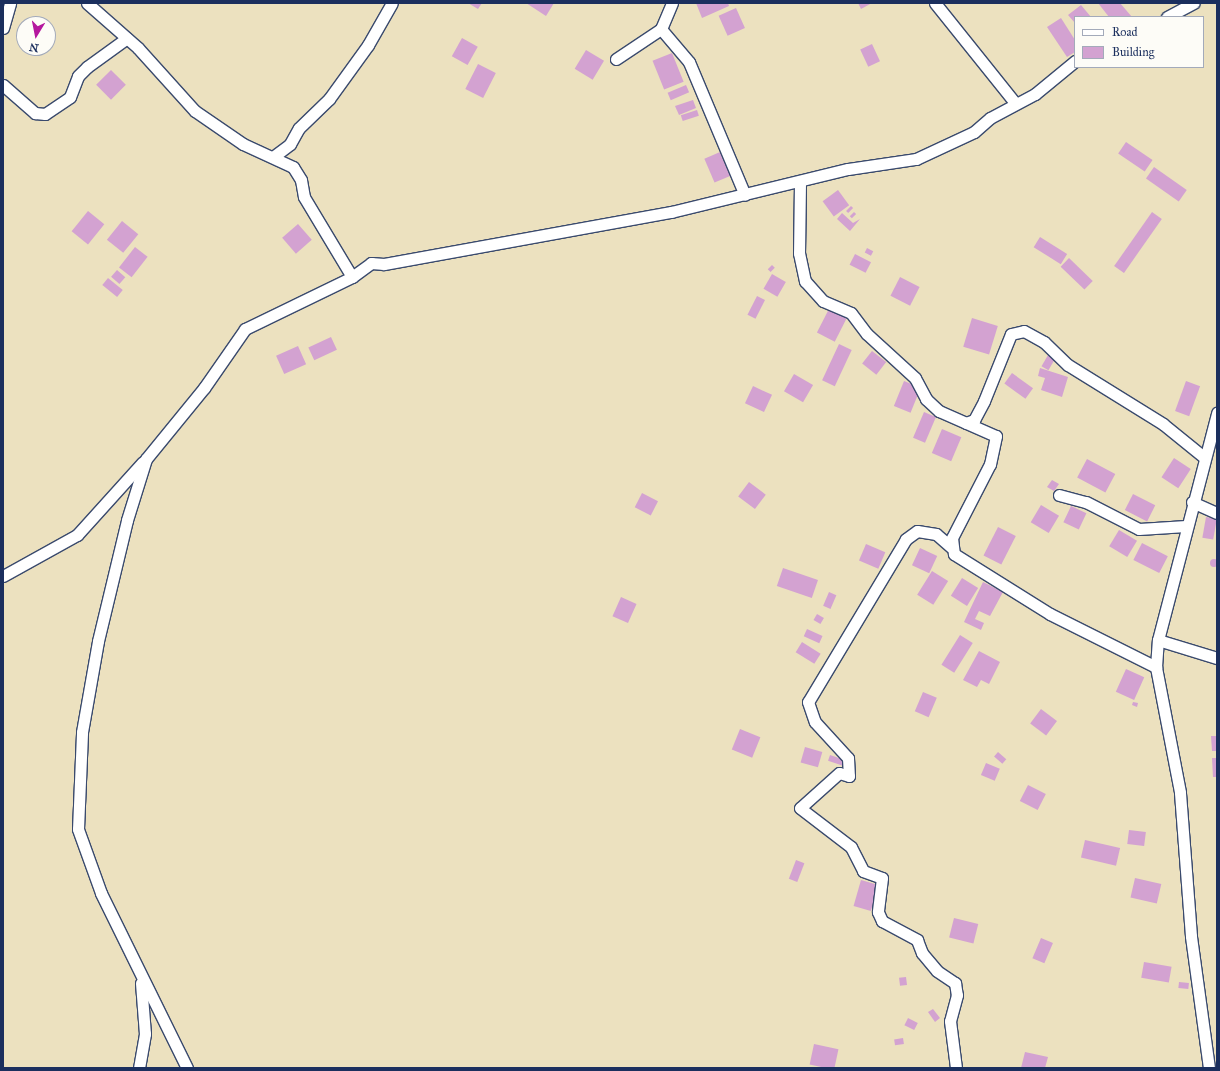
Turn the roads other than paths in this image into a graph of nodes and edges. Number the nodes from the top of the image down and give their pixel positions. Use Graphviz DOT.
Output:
graph roads {
  1 [pos="10,3"];
  2 [pos="87,3"];
  3 [pos="392,3"];
  4 [pos="672,3"];
  5 [pos="935,3"];
  6 [pos="1193,3"];
  7 [pos="1169,16"];
  8 [pos="3,28"];
  9 [pos="661,29"];
  10 [pos="127,38"];
  11 [pos="616,59"];
  12 [pos="1074,62"];
  13 [pos="3,85"];
  14 [pos="1015,104"];
  15 [pos="290,144"];
  16 [pos="273,157"];
  17 [pos="293,167"];
  18 [pos="800,183"];
  19 [pos="745,195"];
  20 [pos="352,277"];
  21 [pos="1217,415"];
  22 [pos="966,423"];
  23 [pos="1205,458"];
  24 [pos="146,459"];
  25 [pos="1059,494"];
  26 [pos="1192,502"];
  27 [pos="1217,513"];
  28 [pos="1186,526"];
  29 [pos="951,547"];
  30 [pos="3,576"];
  31 [pos="1158,640"];
  32 [pos="1217,658"];
  33 [pos="1156,667"];
  34 [pos="141,978"];
  35 [pos="139,1068"];
  36 [pos="187,1068"];
  37 [pos="956,1068"];
  38 [pos="1209,1068"];
  1 -- 8 [label="street"];
  2 -- 10 [label="street"];
  3 -- 15 [label="street"];
  4 -- 9 [label="street"];
  5 -- 14 [label="street"];
  6 -- 7 [label="street"];
  9 -- 11 [label="street"];
  9 -- 19 [label="street"];
  10 -- 13 [label="street"];
  10 -- 16 [label="street"];
  12 -- 14 [label="street"];
  14 -- 18 [label="street"];
  15 -- 16 [label="street"];
  15 -- 17 [label="street"];
  16 -- 17 [label="street"];
  17 -- 20 [label="street"];
  18 -- 19 [label="street"];
  18 -- 22 [label="street"];
  19 -- 20 [label="street"];
  20 -- 24 [label="street"];
  21 -- 23 [label="street"];
  22 -- 23 [label="street"];
  22 -- 29 [label="street"];
  23 -- 26 [label="street"];
  24 -- 30 [label="street"];
  24 -- 34 [label="street"];
  25 -- 28 [label="street"];
  26 -- 27 [label="street"];
  26 -- 28 [label="street"];
  28 -- 31 [label="street"];
  29 -- 33 [label="street"];
  29 -- 37 [label="street"];
  31 -- 32 [label="street"];
  31 -- 33 [label="street"];
  33 -- 38 [label="street"];
  34 -- 35 [label="street"];
  34 -- 36 [label="street"];
}
